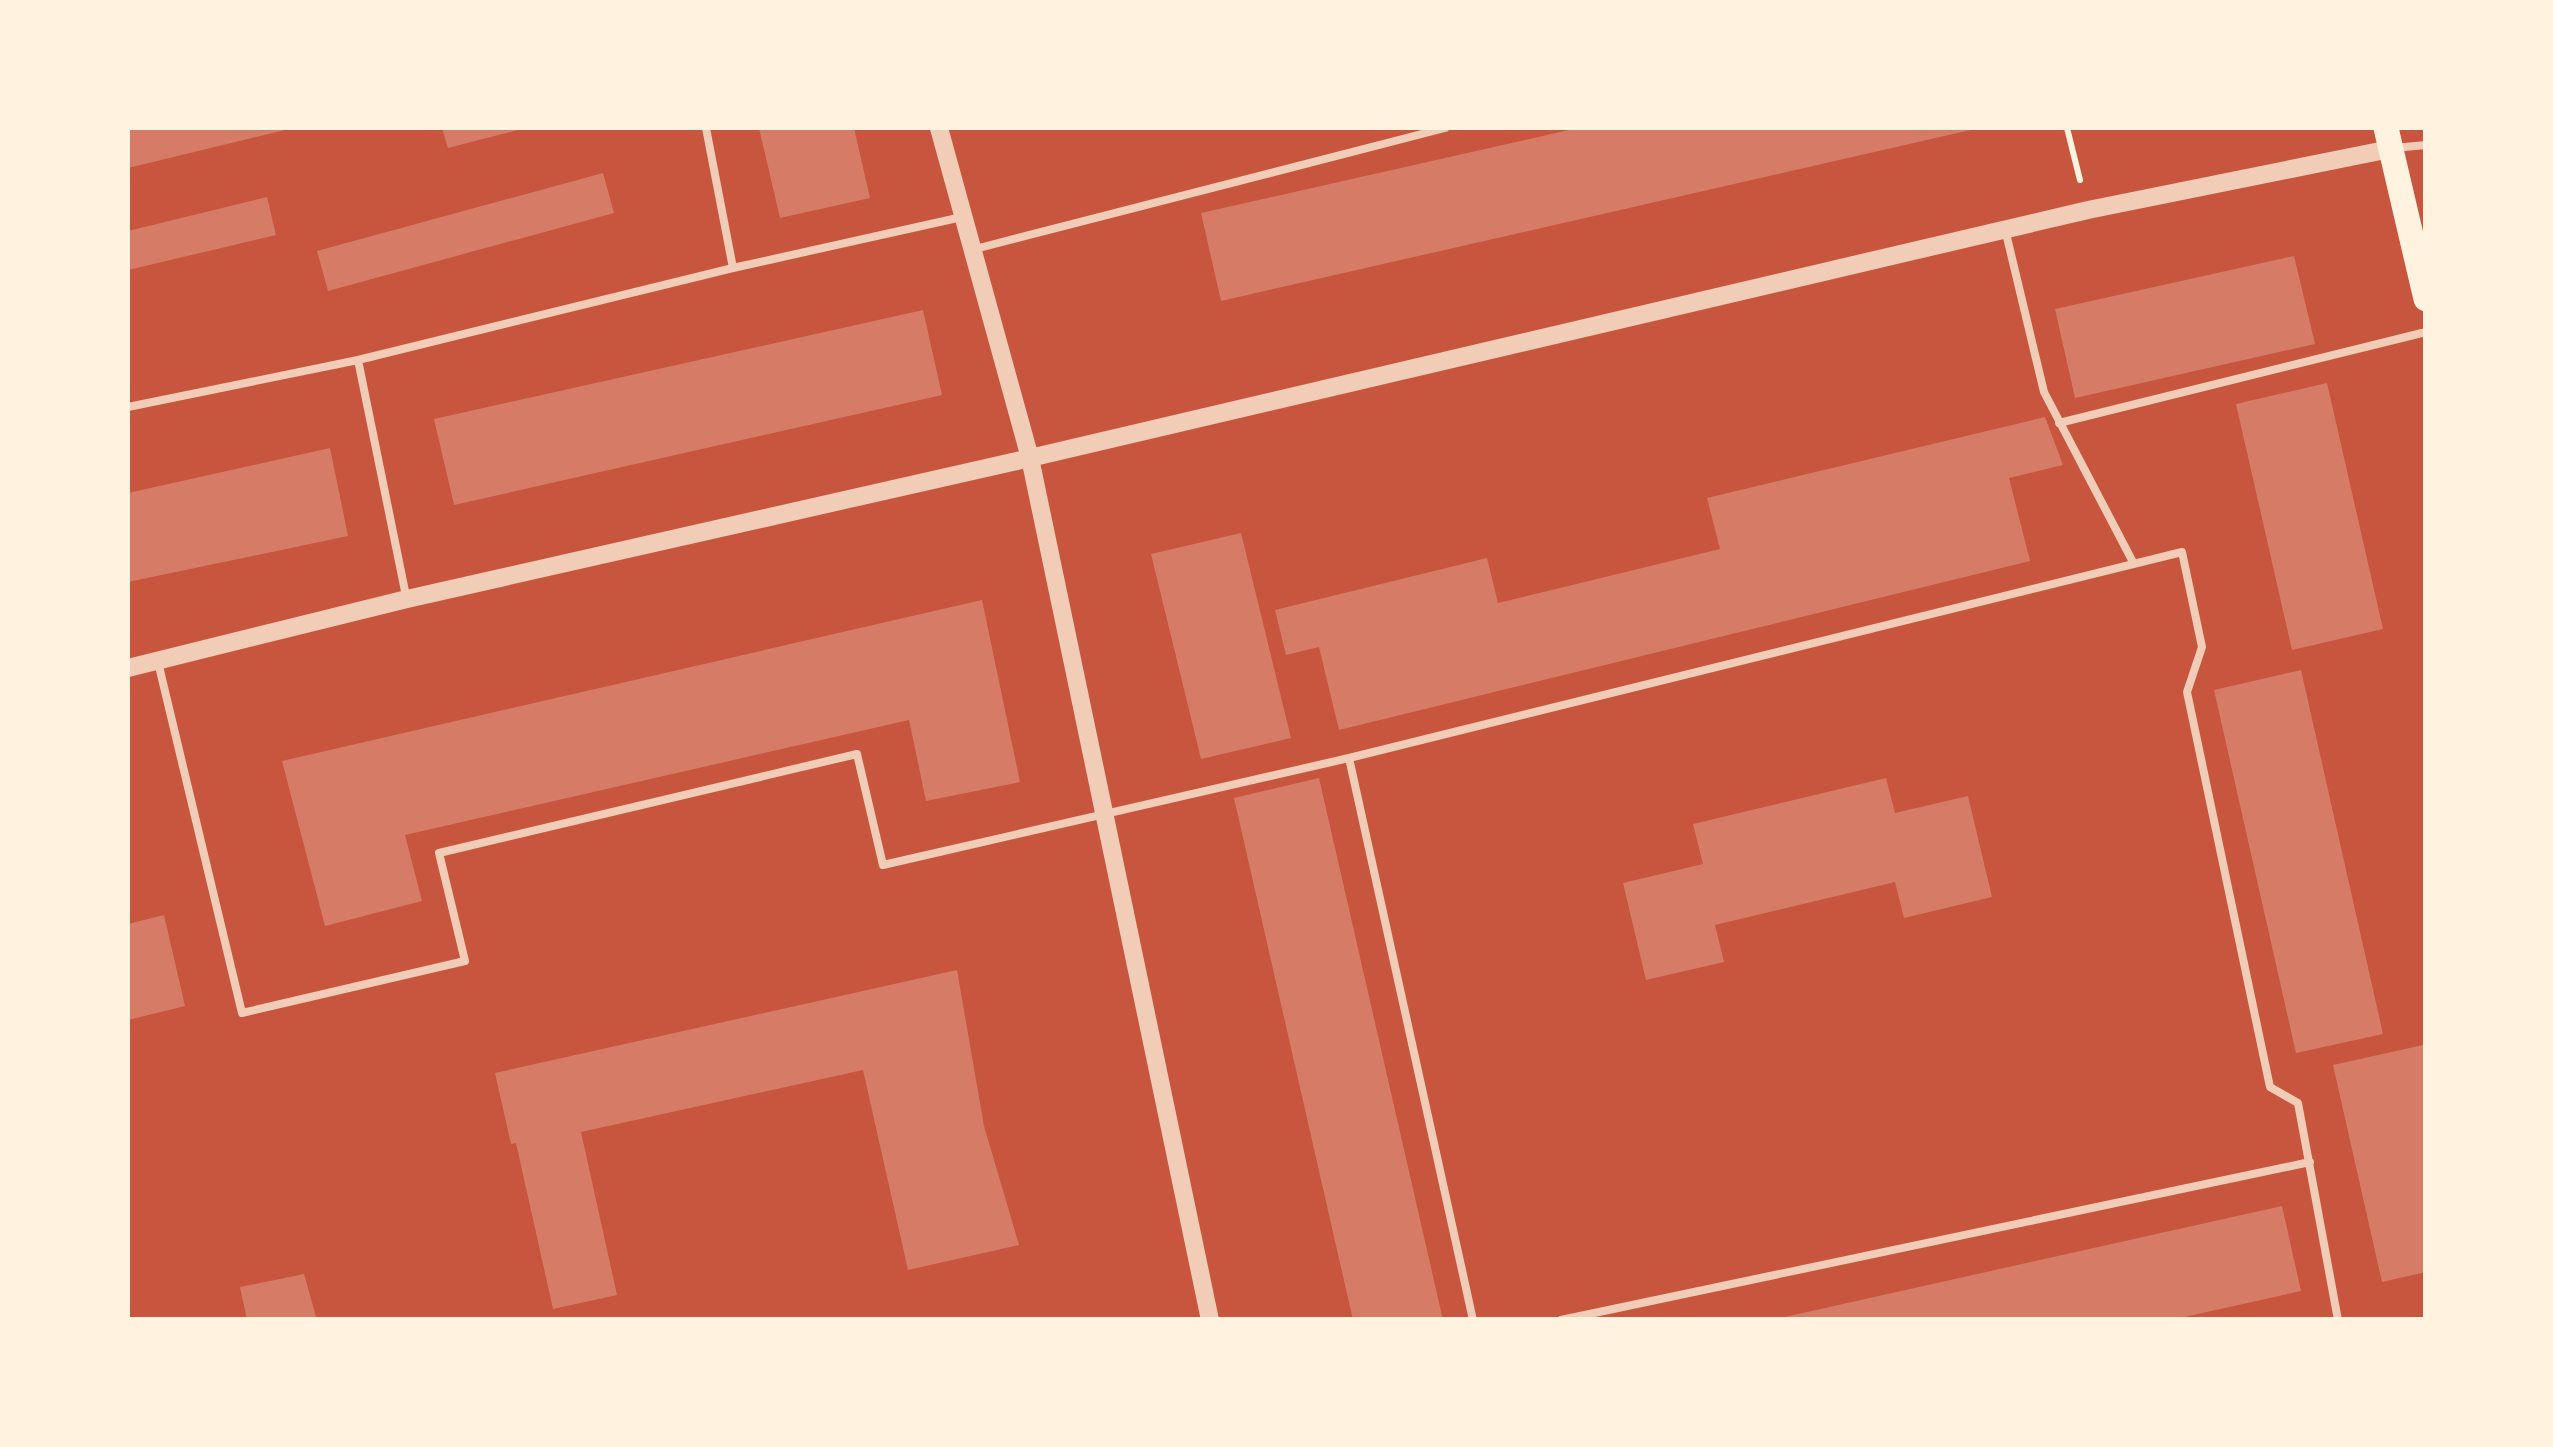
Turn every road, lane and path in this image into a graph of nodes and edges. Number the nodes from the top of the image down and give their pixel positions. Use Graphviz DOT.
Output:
graph roads {
  1 [pos="706,128"];
  2 [pos="939,128"];
  3 [pos="1445,128"];
  4 [pos="2067,128"];
  5 [pos="2388,138"];
  6 [pos="2426,145"];
  7 [pos="2088,210"];
  8 [pos="962,217"];
  9 [pos="2004,229"];
  10 [pos="972,250"];
  11 [pos="733,268"];
  12 [pos="2426,298"];
  13 [pos="2426,332"];
  14 [pos="358,360"];
  15 [pos="128,407"];
  16 [pos="2059,423"];
  17 [pos="1030,458"];
  18 [pos="2134,564"];
  19 [pos="407,599"];
  20 [pos="157,660"];
  21 [pos="128,668"];
  22 [pos="1348,758"];
  23 [pos="1104,812"];
  24 [pos="2310,1162"];
  25 [pos="1210,1320"];
  26 [pos="1474,1320"];
  27 [pos="1561,1320"];
  28 [pos="2338,1320"];
  1 -- 11 [label="lane"];
  2 -- 8 [label="street"];
  3 -- 10 [label="lane"];
  4 -- 7 [label="path"];
  5 -- 6 [label="lane"];
  5 -- 7 [label="street"];
  5 -- 12 [label="main road"];
  7 -- 9 [label="street"];
  8 -- 10 [label="street"];
  8 -- 11 [label="lane"];
  9 -- 16 [label="lane"];
  9 -- 17 [label="street"];
  10 -- 17 [label="street"];
  11 -- 14 [label="lane"];
  13 -- 16 [label="lane"];
  14 -- 15 [label="lane"];
  14 -- 19 [label="lane"];
  16 -- 18 [label="lane"];
  17 -- 19 [label="street"];
  17 -- 23 [label="street"];
  18 -- 22 [label="lane"];
  18 -- 24 [label="lane"];
  19 -- 20 [label="street"];
  20 -- 21 [label="street"];
  20 -- 23 [label="lane"];
  22 -- 23 [label="lane"];
  22 -- 26 [label="lane"];
  23 -- 25 [label="street"];
  24 -- 27 [label="lane"];
  24 -- 28 [label="lane"];
}
